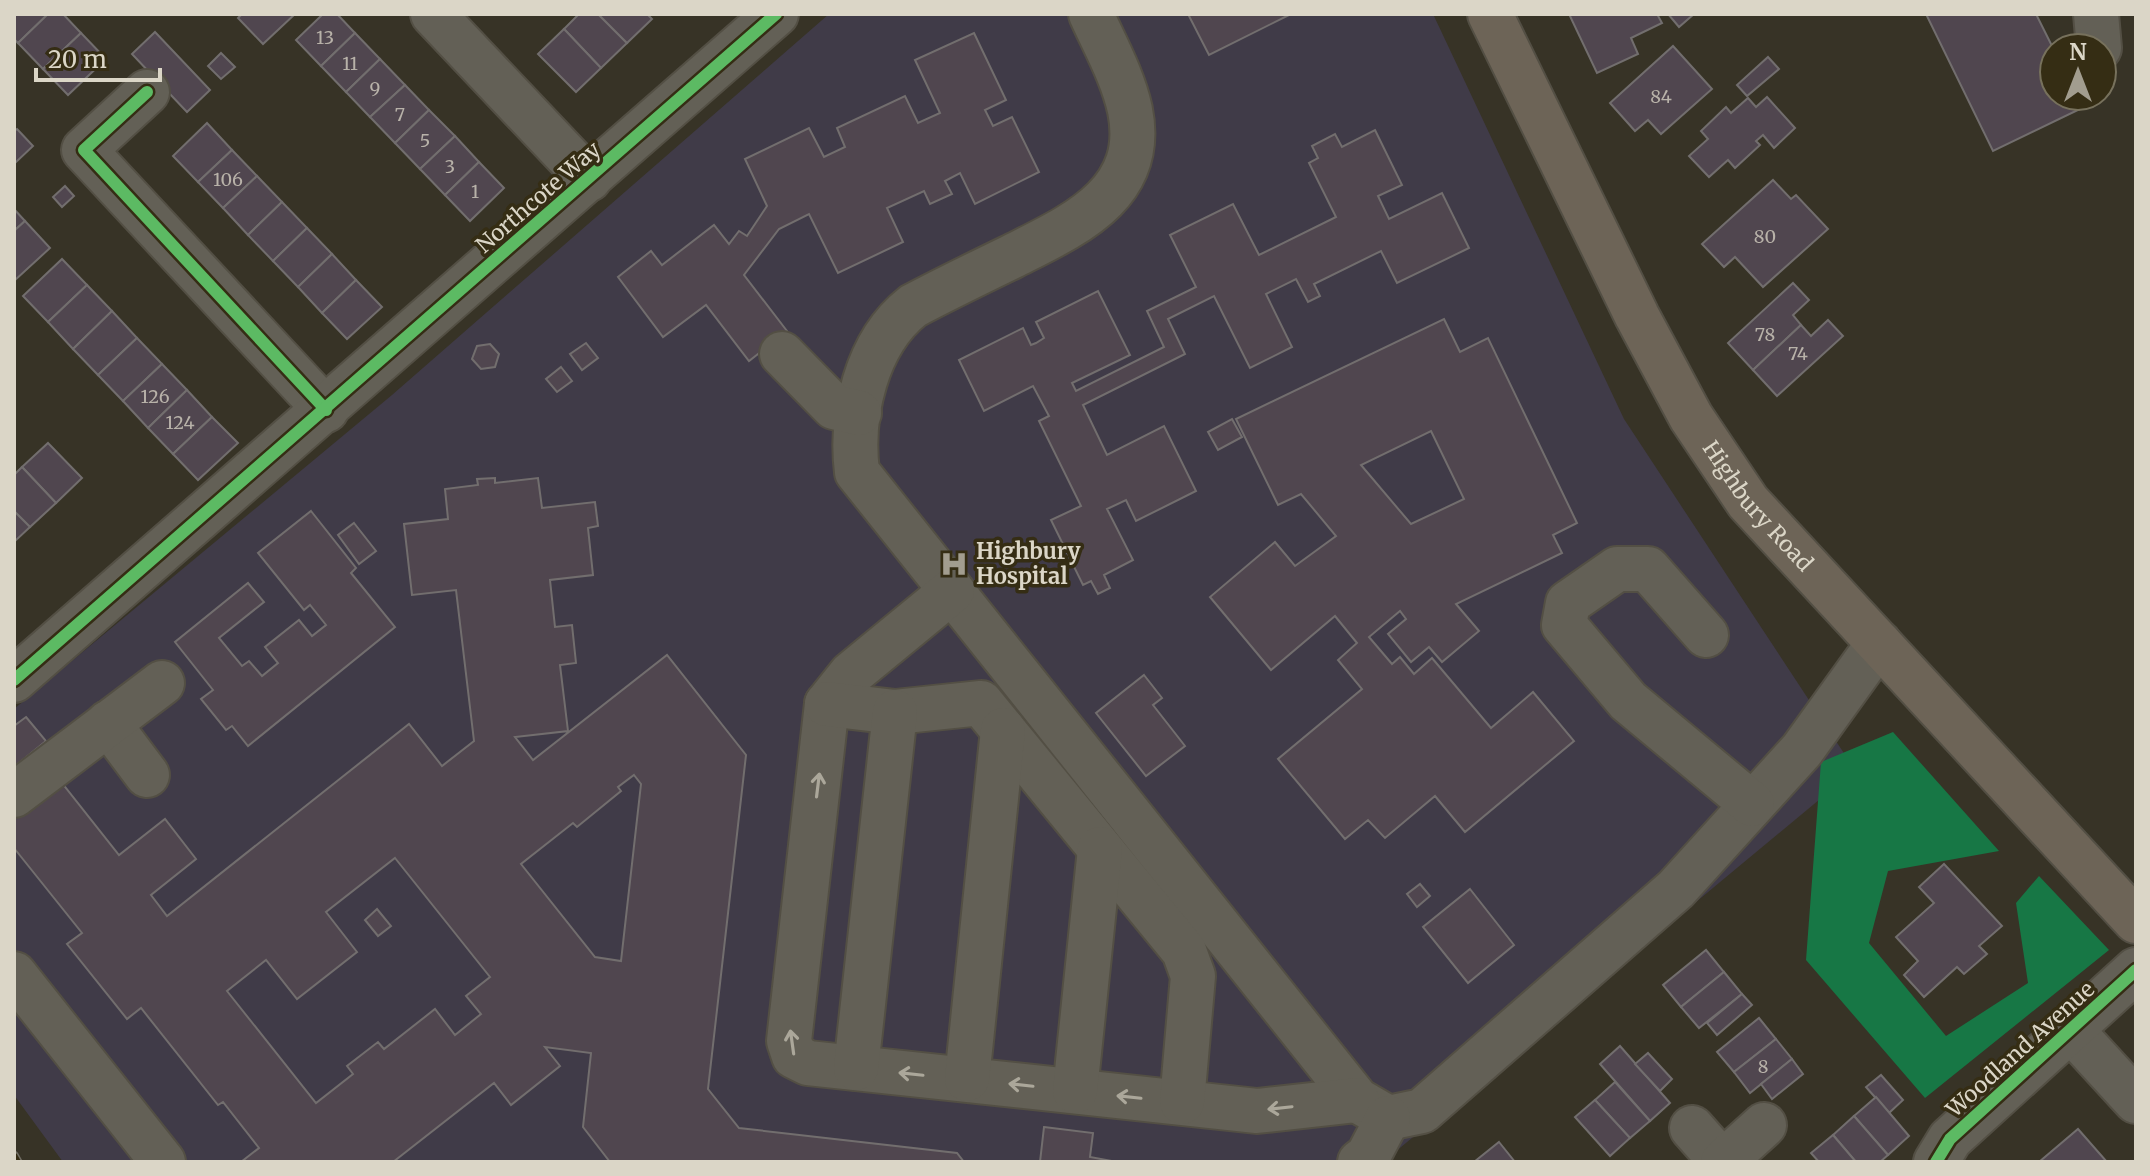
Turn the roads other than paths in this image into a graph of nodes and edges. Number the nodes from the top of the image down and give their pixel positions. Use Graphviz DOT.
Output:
graph roads {
  1 [pos="433,14"];
  2 [pos="776,14"];
  3 [pos="1091,14"];
  4 [pos="1490,14"];
  5 [pos="147,92"];
  6 [pos="589,179"];
  7 [pos="782,354"];
  8 [pos="326,410"];
  9 [pos="859,413"];
  10 [pos="952,591"];
  11 [pos="1706,635"];
  12 [pos="1879,643"];
  13 [pos="14,680"];
  14 [pos="162,683"];
  15 [pos="827,704"];
  16 [pos="895,712"];
  17 [pos="108,723"];
  18 [pos="1003,730"];
  19 [pos="147,775"];
  20 [pos="14,795"];
  21 [pos="1752,804"];
  22 [pos="1100,849"];
  23 [pos="2136,921"];
  24 [pos="2136,970"];
  25 [pos="14,974"];
  26 [pos="2071,1030"];
  27 [pos="856,1068"];
  28 [pos="967,1079"];
  29 [pos="1075,1091"];
  30 [pos="2136,1101"];
  31 [pos="1182,1102"];
  32 [pos="1373,1109"];
  33 [pos="1764,1125"];
  34 [pos="1692,1128"];
  35 [pos="163,1162"];
  36 [pos="1360,1162"];
  37 [pos="1722,1162"];
  38 [pos="1936,1162"];
  1 -- 6 [label="street"];
  2 -- 6 [label="street, Northcote Way"];
  3 -- 9 [label="street"];
  4 -- 12 [label="main road, Highbury Road"];
  5 -- 8 [label="street"];
  6 -- 8 [label="street, Northcote Way"];
  7 -- 9 [label="street"];
  8 -- 13 [label="street, Northcote Way"];
  9 -- 10 [label="street"];
  10 -- 15 [label="street"];
  10 -- 32 [label="street"];
  11 -- 21 [label="street"];
  12 -- 21 [label="street"];
  12 -- 23 [label="main road, Highbury Road"];
  14 -- 17 [label="street"];
  15 -- 16 [label="street"];
  27 -- 15 [label="street, one-way"];
  16 -- 18 [label="street"];
  16 -- 27 [label="street"];
  17 -- 19 [label="street"];
  17 -- 20 [label="street"];
  18 -- 22 [label="street"];
  18 -- 28 [label="street"];
  21 -- 32 [label="street"];
  22 -- 29 [label="street"];
  22 -- 31 [label="street"];
  24 -- 26 [label="street, Woodland Avenue"];
  25 -- 35 [label="street"];
  26 -- 30 [label="street"];
  26 -- 38 [label="street, Woodland Avenue"];
  28 -- 27 [label="street, one-way"];
  29 -- 28 [label="street, one-way"];
  31 -- 29 [label="street, one-way"];
  32 -- 31 [label="street, one-way"];
  32 -- 36 [label="street"];
  33 -- 37 [label="street"];
  34 -- 37 [label="street"];
}
